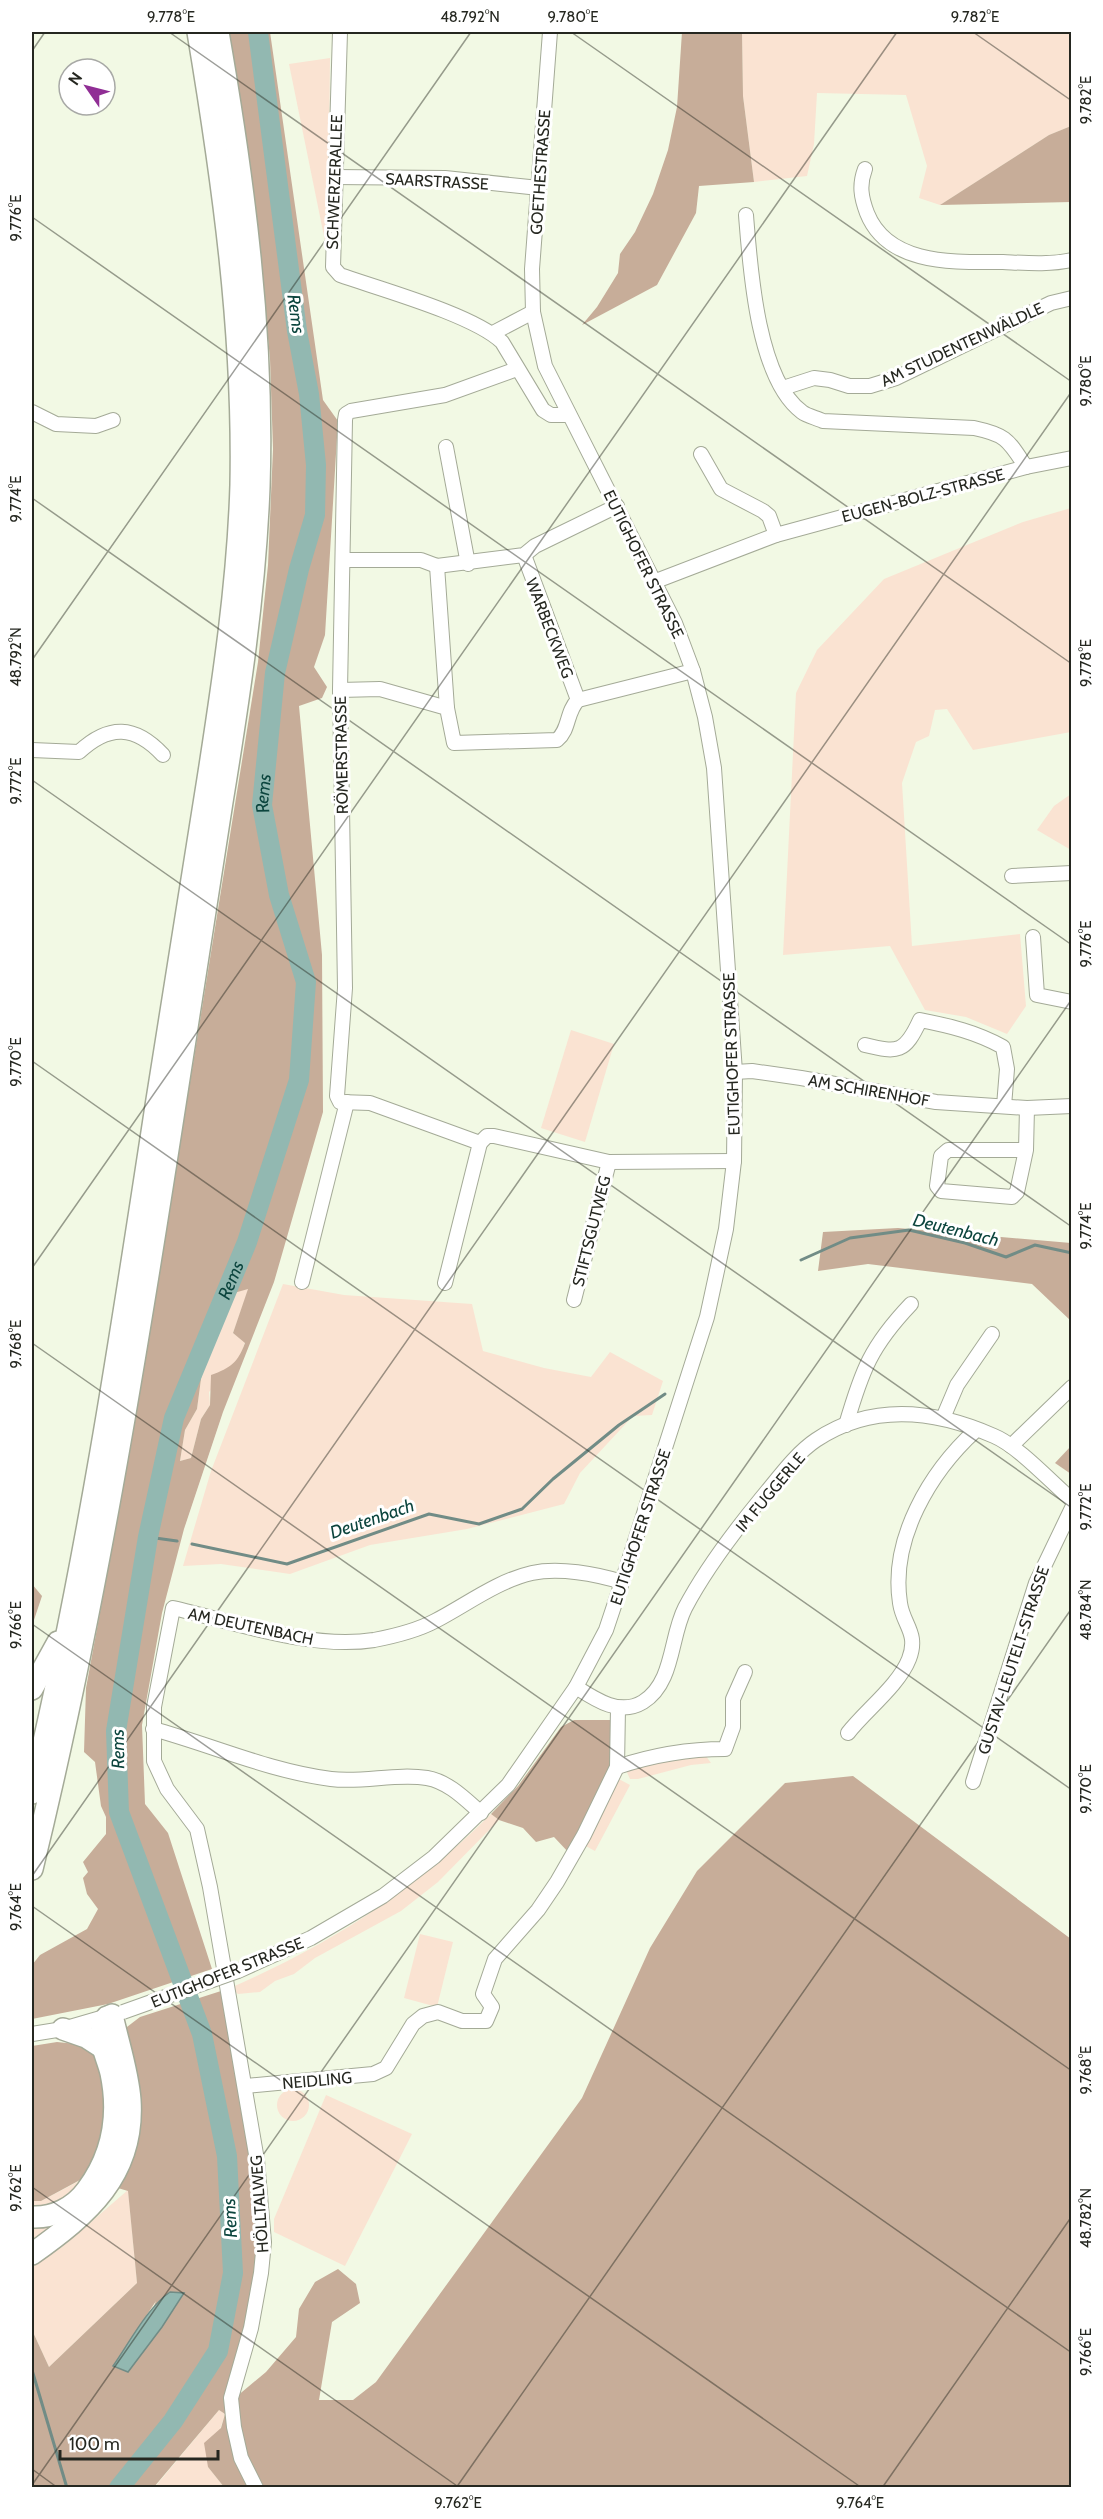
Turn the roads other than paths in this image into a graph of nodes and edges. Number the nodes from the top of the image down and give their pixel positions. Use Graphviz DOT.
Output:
graph roads {
  1 [pos="198,32"];
  2 [pos="218,32"];
  3 [pos="340,32"];
  4 [pos="550,32"];
  5 [pos="865,169"];
  6 [pos="334,177"];
  7 [pos="539,188"];
  8 [pos="746,215"];
  9 [pos="1071,260"];
  10 [pos="1071,298"];
  11 [pos="533,312"];
  12 [pos="493,333"];
  13 [pos="517,369"];
  14 [pos="783,388"];
  15 [pos="32,412"];
  16 [pos="568,415"];
  17 [pos="113,420"];
  18 [pos="446,447"];
  19 [pos="700,454"];
  20 [pos="1071,458"];
  21 [pos="1026,467"];
  22 [pos="617,506"];
  23 [pos="776,535"];
  24 [pos="525,555"];
  25 [pos="343,560"];
  26 [pos="468,564"];
  27 [pos="436,566"];
  28 [pos="656,580"];
  29 [pos="693,671"];
  30 [pos="340,690"];
  31 [pos="578,700"];
  32 [pos="447,708"];
  33 [pos="32,750"];
  34 [pos="163,755"];
  35 [pos="1071,873"];
  36 [pos="1012,876"];
  37 [pos="1033,937"];
  38 [pos="1071,1002"];
  39 [pos="865,1045"];
  40 [pos="735,1071"];
  41 [pos="343,1101"];
  42 [pos="1004,1106"];
  43 [pos="1066,1107"];
  44 [pos="1027,1108"];
  45 [pos="1071,1119"];
  46 [pos="480,1143"];
  47 [pos="1026,1150"];
  48 [pos="734,1161"];
  49 [pos="609,1162"];
  50 [pos="302,1282"];
  51 [pos="445,1283"];
  52 [pos="574,1300"];
  53 [pos="910,1304"];
  54 [pos="992,1334"];
  55 [pos="1071,1387"];
  56 [pos="944,1418"];
  57 [pos="846,1425"];
  58 [pos="976,1430"];
  59 [pos="1011,1446"];
  60 [pos="1071,1500"];
  61 [pos="1071,1508"];
  62 [pos="622,1582"];
  63 [pos="74,1608"];
  64 [pos="745,1672"];
  65 [pos="576,1687"];
  66 [pos="32,1689"];
  67 [pos="618,1708"];
  68 [pos="153,1729"];
  69 [pos="848,1733"];
  70 [pos="617,1767"];
  71 [pos="973,1782"];
  72 [pos="32,1793"];
  73 [pos="481,1813"];
  74 [pos="32,1869"];
  75 [pos="114,2015"];
  76 [pos="233,2022"];
  77 [pos="63,2029"];
  78 [pos="32,2034"];
  79 [pos="103,2048"];
  80 [pos="246,2086"];
  81 [pos="32,2217"];
  82 [pos="32,2254"];
  83 [pos="256,2487"];
  1 -- 63 [label="highway"];
  2 -- 74 [label="highway"];
  3 -- 6 [label="street, SCHWERZERALLEE"];
  4 -- 7 [label="street, GOETHESTRASSE"];
  5 -- 9 [label="street"];
  6 -- 7 [label="street, SAARSTRASSE"];
  6 -- 12 [label="street, SCHWERZERALLEE"];
  7 -- 11 [label="street, GOETHESTRASSE"];
  8 -- 14 [label="street"];
  10 -- 14 [label="street, AM STUDENTENWÄLDLE"];
  11 -- 12 [label="street"];
  11 -- 16 [label="street, EUTIGHOFER STRASSE"];
  12 -- 13 [label="street"];
  13 -- 16 [label="street"];
  13 -- 25 [label="street, RÖMERSTRASSE"];
  14 -- 21 [label="street"];
  15 -- 17 [label="street"];
  16 -- 22 [label="street, EUTIGHOFER STRASSE"];
  18 -- 26 [label="street"];
  19 -- 23 [label="street"];
  20 -- 21 [label="street, EUGEN-BOLZ-STRASSE"];
  21 -- 23 [label="street, EUGEN-BOLZ-STRASSE"];
  22 -- 24 [label="street"];
  22 -- 28 [label="street, EUTIGHOFER STRASSE"];
  23 -- 28 [label="street, EUGEN-BOLZ-STRASSE"];
  24 -- 26 [label="street"];
  24 -- 31 [label="street, WARBECKWEG"];
  25 -- 27 [label="street"];
  25 -- 30 [label="street, RÖMERSTRASSE"];
  26 -- 27 [label="street"];
  27 -- 32 [label="street"];
  28 -- 29 [label="street, EUTIGHOFER STRASSE"];
  29 -- 31 [label="street"];
  29 -- 40 [label="street, EUTIGHOFER STRASSE"];
  30 -- 32 [label="street"];
  30 -- 41 [label="street, RÖMERSTRASSE"];
  31 -- 32 [label="street"];
  33 -- 34 [label="street"];
  35 -- 36 [label="street"];
  37 -- 38 [label="street"];
  39 -- 42 [label="street"];
  40 -- 42 [label="street, AM SCHIRENHOF"];
  40 -- 48 [label="street, EUTIGHOFER STRASSE"];
  41 -- 46 [label="street"];
  41 -- 50 [label="street, RÖMERSTRASSE"];
  42 -- 44 [label="street, AM SCHIRENHOF"];
  43 -- 44 [label="street, AM SCHIRENHOF"];
  43 -- 45 [label="street, AM SCHIRENHOF"];
  44 -- 47 [label="street"];
  46 -- 49 [label="street, STIFTSGUTWEG"];
  46 -- 51 [label="street"];
  47 -- 47 [label="street"];
  48 -- 49 [label="street, STIFTSGUTWEG"];
  48 -- 62 [label="street, EUTIGHOFER STRASSE"];
  49 -- 52 [label="street, STIFTSGUTWEG"];
  53 -- 57 [label="street"];
  54 -- 56 [label="street"];
  55 -- 59 [label="street"];
  56 -- 57 [label="street, IM FUGGERLE"];
  56 -- 58 [label="street, IM FUGGERLE"];
  57 -- 67 [label="street, IM FUGGERLE"];
  58 -- 59 [label="street, IM FUGGERLE"];
  58 -- 69 [label="street"];
  59 -- 60 [label="street, IM FUGGERLE"];
  61 -- 71 [label="street, GUSTAV-LEUTELT-STRASSE"];
  62 -- 65 [label="street, EUTIGHOFER STRASSE"];
  62 -- 68 [label="street, AM DEUTENBACH"];
  63 -- 66 [label="highway"];
  63 -- 72 [label="highway"];
  64 -- 70 [label="street"];
  65 -- 67 [label="street"];
  65 -- 73 [label="street, EUTIGHOFER STRASSE"];
  67 -- 70 [label="street"];
  68 -- 73 [label="street"];
  68 -- 76 [label="street, AM DEUTENBACH"];
  70 -- 80 [label="street, NEIDLING"];
  73 -- 75 [label="street, EUTIGHOFER STRASSE, bridge"];
  75 -- 77 [label="street, EUTIGHOFER STRASSE"];
  75 -- 79 [label="highway"];
  75 -- 82 [label="highway"];
  76 -- 80 [label="street, HÖLLTALWEG"];
  77 -- 78 [label="street, EUTIGHOFER STRASSE"];
  77 -- 79 [label="highway"];
  79 -- 81 [label="highway"];
  80 -- 83 [label="street, HÖLLTALWEG"];
}
